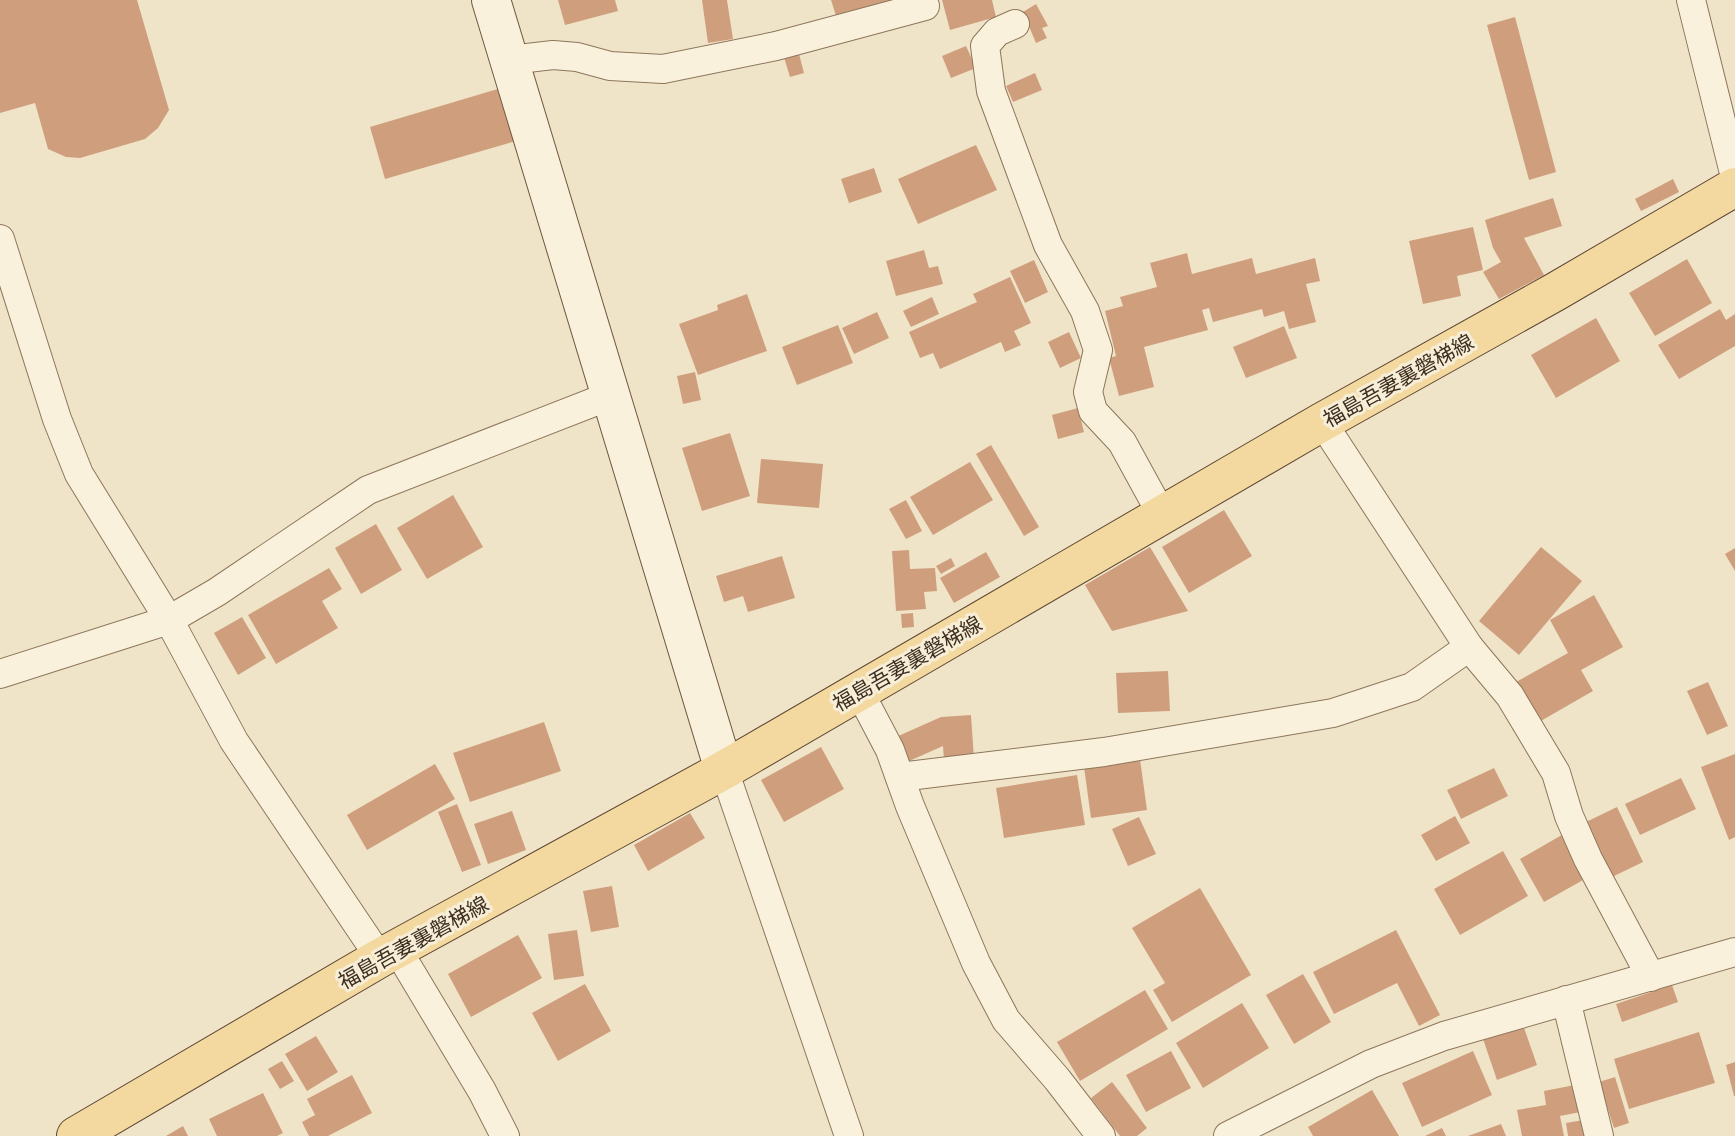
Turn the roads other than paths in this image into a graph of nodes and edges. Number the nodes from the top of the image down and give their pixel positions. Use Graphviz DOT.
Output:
graph roads {
  1 [pos="491,0"];
  2 [pos="1690,0"];
  3 [pos="925,6"];
  4 [pos="1015,24"];
  5 [pos="510,60"];
  6 [pos="1735,177"];
  7 [pos="1735,187"];
  8 [pos="0,239"];
  9 [pos="612,395"];
  10 [pos="1322,422"];
  11 [pos="1162,515"];
  12 [pos="169,620"];
  13 [pos="1469,647"];
  14 [pos="0,674"];
  15 [pos="859,691"];
  16 [pos="724,770"];
  17 [pos="900,778"];
  18 [pos="1735,951"];
  19 [pos="389,954"];
  20 [pos="1651,977"];
  21 [pos="1566,1000"];
  22 [pos="76,1136"];
  23 [pos="505,1136"];
  24 [pos="849,1136"];
  25 [pos="1101,1136"];
  26 [pos="1228,1136"];
  27 [pos="1599,1136"];
  1 -- 5 [label="street"];
  2 -- 6 [label="street"];
  3 -- 5 [label="street"];
  4 -- 11 [label="street"];
  5 -- 9 [label="street"];
  7 -- 10 [label="main road, 福島吾妻裏磐梯線"];
  8 -- 12 [label="street"];
  9 -- 12 [label="street"];
  9 -- 16 [label="street"];
  10 -- 11 [label="main road, 福島吾妻裏磐梯線"];
  10 -- 13 [label="street"];
  11 -- 15 [label="main road, 福島吾妻裏磐梯線"];
  12 -- 14 [label="street"];
  12 -- 19 [label="street"];
  13 -- 17 [label="street"];
  13 -- 20 [label="street"];
  15 -- 16 [label="main road, 福島吾妻裏磐梯線"];
  15 -- 17 [label="street"];
  16 -- 19 [label="main road, 福島吾妻裏磐梯線"];
  16 -- 24 [label="street"];
  17 -- 25 [label="street"];
  18 -- 20 [label="street"];
  19 -- 22 [label="main road, 福島吾妻裏磐梯線"];
  19 -- 23 [label="street"];
  20 -- 21 [label="street"];
  21 -- 26 [label="street"];
  21 -- 27 [label="street"];
}
